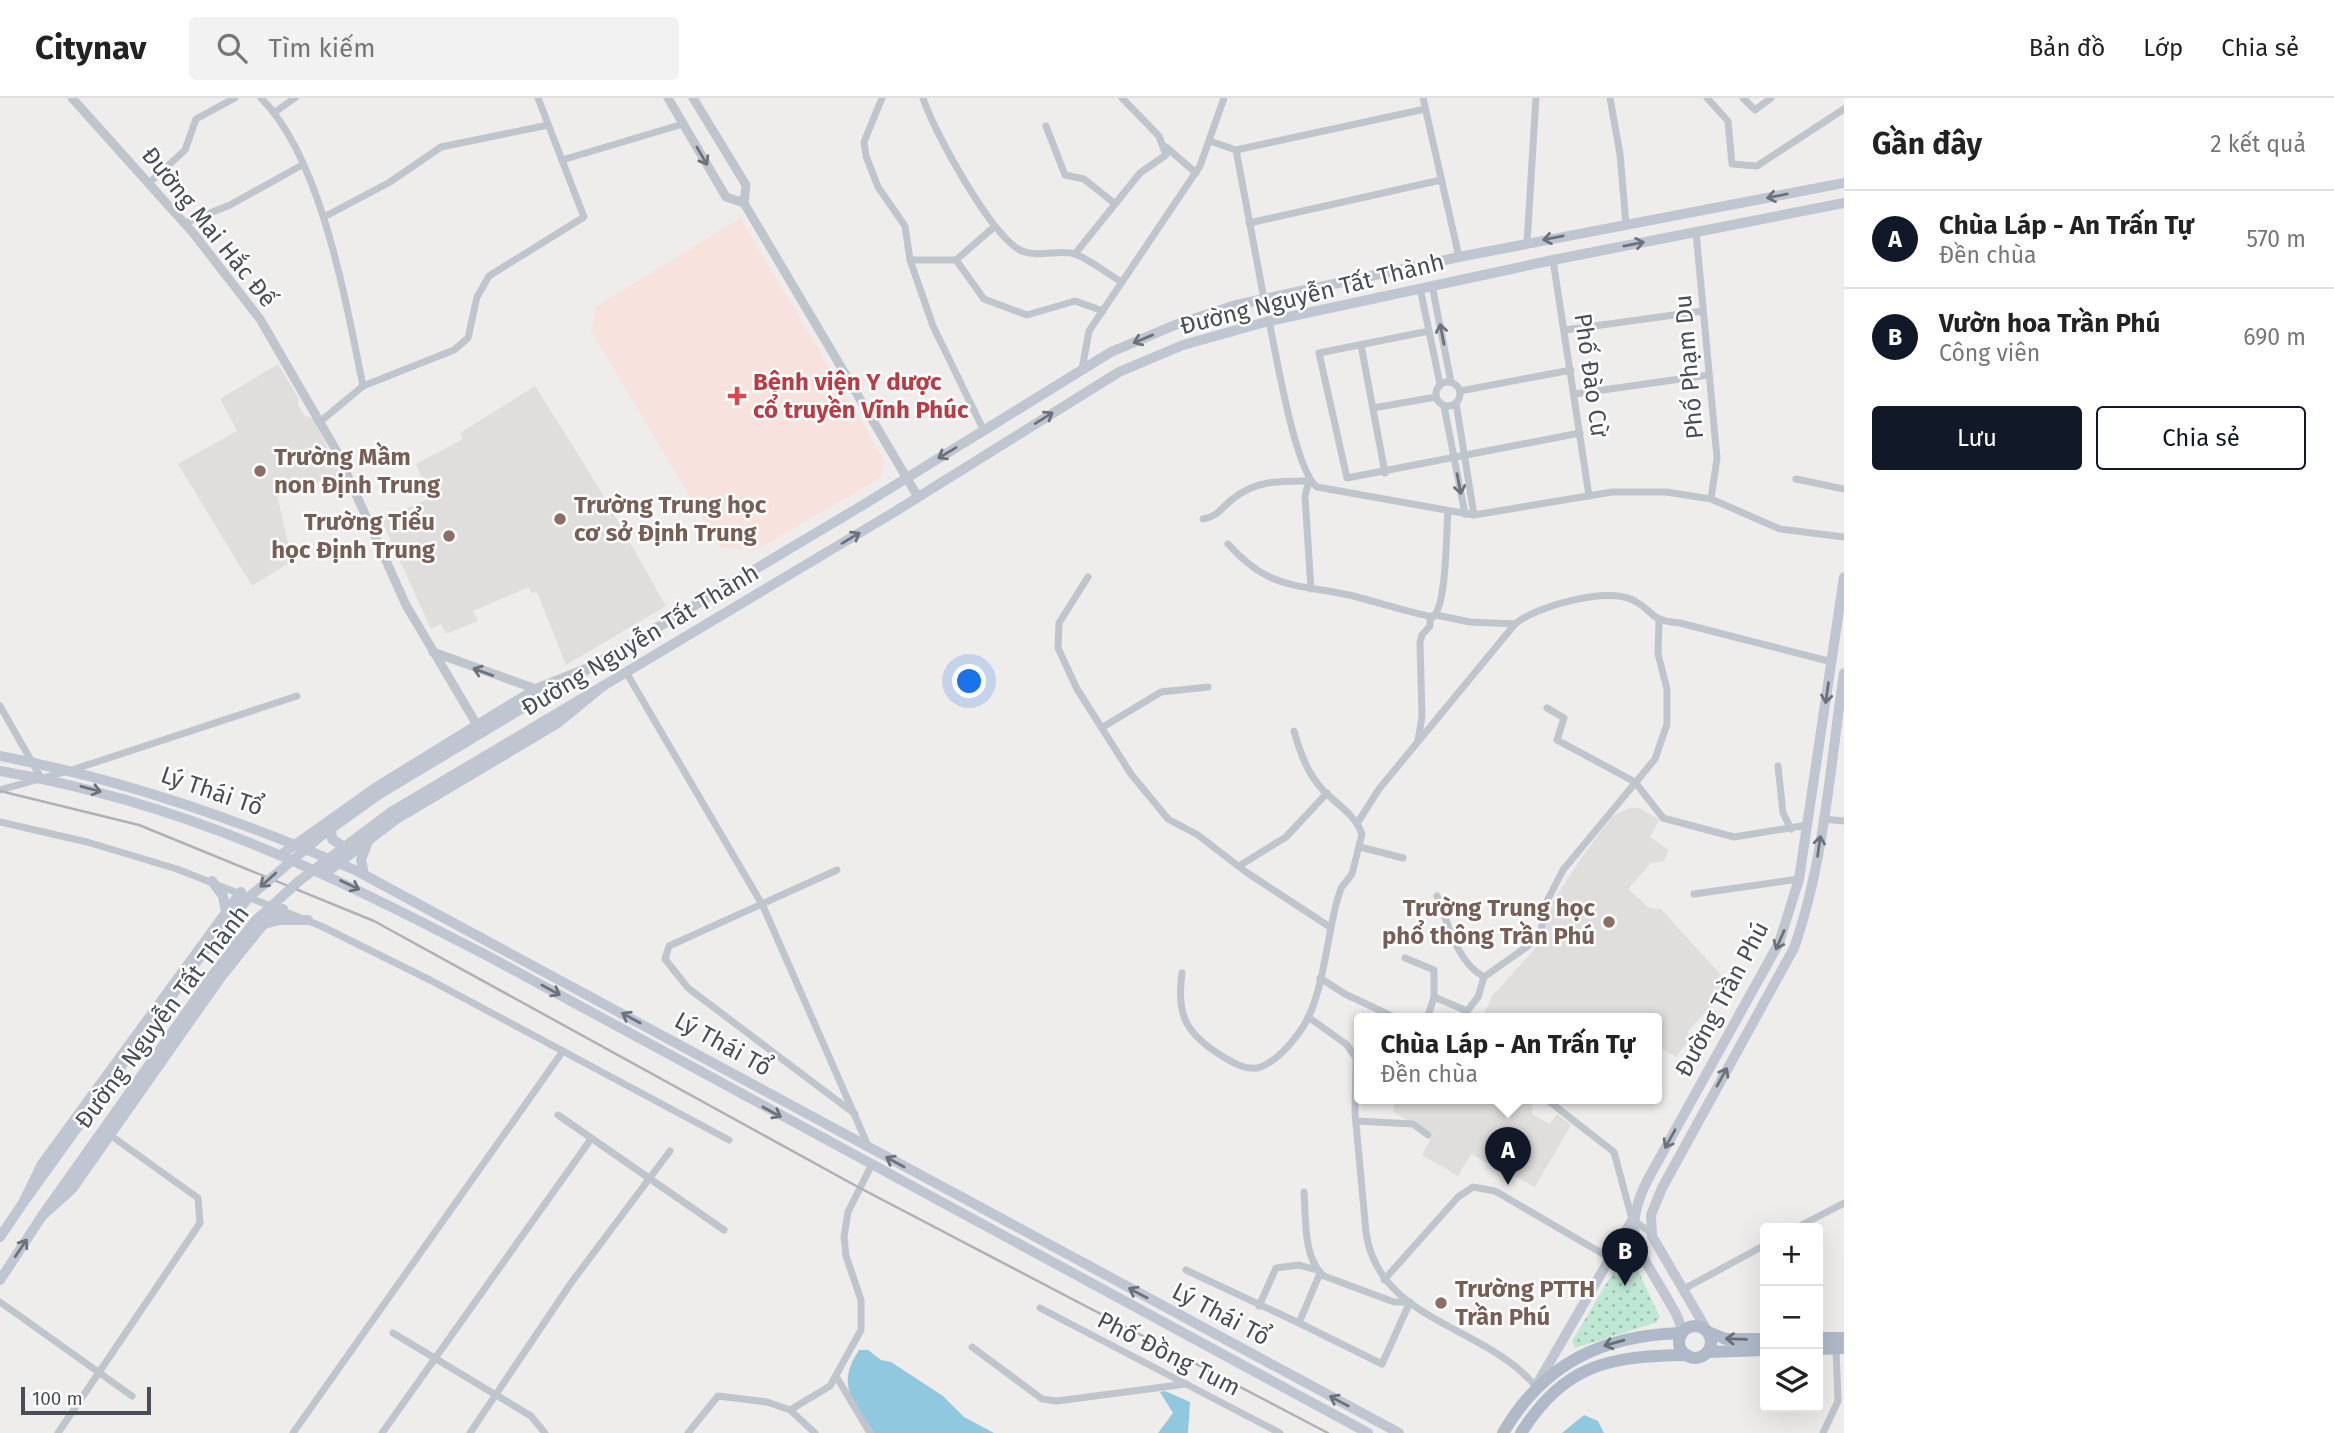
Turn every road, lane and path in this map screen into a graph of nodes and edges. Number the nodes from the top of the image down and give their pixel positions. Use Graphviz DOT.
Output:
graph roads {
  1 [pos="72,98"];
  2 [pos="235,98"];
  3 [pos="261,98"];
  4 [pos="295,98"];
  5 [pos="538,98"];
  6 [pos="668,98"];
  7 [pos="693,98"];
  8 [pos="882,98"];
  9 [pos="923,98"];
  10 [pos="1122,98"];
  11 [pos="1224,98"];
  12 [pos="1423,98"];
  13 [pos="1536,98"];
  14 [pos="1743,98"];
  15 [pos="1771,98"];
  16 [pos="1607,99"];
  17 [pos="1710,99"];
  18 [pos="1425,109"];
  19 [pos="1844,109"];
  20 [pos="275,112"];
  21 [pos="683,124"];
  22 [pos="548,125"];
  23 [pos="1046,126"];
  24 [pos="1210,141"];
  25 [pos="1166,148"];
  26 [pos="1236,150"];
  27 [pos="562,160"];
  28 [pos="302,165"];
  29 [pos="1196,173"];
  30 [pos="1441,180"];
  31 [pos="149,183"];
  32 [pos="1844,183"];
  33 [pos="744,203"];
  34 [pos="1114,203"];
  35 [pos="1844,203"];
  36 [pos="324,217"];
  37 [pos="185,223"];
  38 [pos="1249,223"];
  39 [pos="1626,224"];
  40 [pos="993,227"];
  41 [pos="1696,232"];
  42 [pos="1527,243"];
  43 [pos="1075,254"];
  44 [pos="1459,257"];
  45 [pos="910,260"];
  46 [pos="956,260"];
  47 [pos="1553,260"];
  48 [pos="1422,265"];
  49 [pos="1122,282"];
  50 [pos="1426,287"];
  51 [pos="1264,299"];
  52 [pos="1103,311"];
  53 [pos="1703,311"];
  54 [pos="1269,321"];
  55 [pos="1565,330"];
  56 [pos="1429,331"];
  57 [pos="1361,345"];
  58 [pos="1082,369"];
  59 [pos="1571,370"];
  60 [pos="1709,375"];
  61 [pos="1451,382"];
  62 [pos="1440,384"];
  63 [pos="363,386"];
  64 [pos="1460,391"];
  65 [pos="1086,392"];
  66 [pos="1574,394"];
  67 [pos="1436,397"];
  68 [pos="1455,403"];
  69 [pos="1444,406"];
  70 [pos="1373,408"];
  71 [pos="321,421"];
  72 [pos="984,431"];
  73 [pos="1580,433"];
  74 [pos="1464,454"];
  75 [pos="1454,458"];
  76 [pos="1385,472"];
  77 [pos="907,478"];
  78 [pos="1796,479"];
  79 [pos="1309,481"];
  80 [pos="1844,489"];
  81 [pos="1589,496"];
  82 [pos="918,497"];
  83 [pos="1711,499"];
  84 [pos="1448,511"];
  85 [pos="1465,514"];
  86 [pos="1474,515"];
  87 [pos="1203,519"];
  88 [pos="809,536"];
  89 [pos="1844,537"];
  90 [pos="1228,544"];
  91 [pos="821,556"];
  92 [pos="1088,577"];
  93 [pos="1844,577"];
  94 [pos="1311,589"];
  95 [pos="1433,616"];
  96 [pos="1659,621"];
  97 [pos="1515,624"];
  98 [pos="432,651"];
  99 [pos="1832,662"];
  100 [pos="1844,663"];
  101 [pos="590,667"];
  102 [pos="626,672"];
  103 [pos="1844,673"];
  104 [pos="603,686"];
  105 [pos="1208,687"];
  106 [pos="536,689"];
  107 [pos="297,696"];
  108 [pos="0,706"];
  109 [pos="1547,708"];
  110 [pos="477,725"];
  111 [pos="1103,727"];
  112 [pos="1294,732"];
  113 [pos="1418,741"];
  114 [pos="0,756"];
  115 [pos="32,762"];
  116 [pos="1778,766"];
  117 [pos="72,770"];
  118 [pos="0,771"];
  119 [pos="43,778"];
  120 [pos="1635,782"];
  121 [pos="0,790"];
  122 [pos="1327,793"];
  123 [pos="330,819"];
  124 [pos="1823,819"];
  125 [pos="1844,821"];
  126 [pos="0,822"];
  127 [pos="1358,822"];
  128 [pos="1808,825"];
  129 [pos="1791,829"];
  130 [pos="315,830"];
  131 [pos="274,835"];
  132 [pos="370,839"];
  133 [pos="296,844"];
  134 [pos="1360,847"];
  135 [pos="353,851"];
  136 [pos="282,854"];
  137 [pos="1403,858"];
  138 [pos="339,863"];
  139 [pos="1238,866"];
  140 [pos="837,870"];
  141 [pos="326,873"];
  142 [pos="364,874"];
  143 [pos="1799,878"];
  144 [pos="212,881"];
  145 [pos="241,892"];
  146 [pos="1695,894"];
  147 [pos="1437,896"];
  148 [pos="762,906"];
  149 [pos="283,909"];
  150 [pos="226,912"];
  151 [pos="308,920"];
  152 [pos="262,926"];
  153 [pos="1330,927"];
  154 [pos="210,933"];
  155 [pos="241,951"];
  156 [pos="1405,958"];
  157 [pos="1182,973"];
  158 [pos="1484,977"];
  159 [pos="1320,978"];
  160 [pos="1434,997"];
  161 [pos="1385,1013"];
  162 [pos="1429,1013"];
  163 [pos="1463,1013"];
  164 [pos="1468,1013"];
  165 [pos="1308,1017"];
  166 [pos="563,1051"];
  167 [pos="1354,1055"];
  168 [pos="752,1085"];
  169 [pos="746,1097"];
  170 [pos="1357,1104"];
  171 [pos="1552,1104"];
  172 [pos="558,1115"];
  173 [pos="857,1116"];
  174 [pos="1356,1121"];
  175 [pos="110,1135"];
  176 [pos="1428,1135"];
  177 [pos="591,1139"];
  178 [pos="729,1140"];
  179 [pos="869,1149"];
  180 [pos="670,1151"];
  181 [pos="871,1166"];
  182 [pos="649,1180"];
  183 [pos="928,1181"];
  184 [pos="922,1192"];
  185 [pos="1304,1192"];
  186 [pos="23,1203"];
  187 [pos="1844,1203"];
  188 [pos="42,1216"];
  189 [pos="1632,1219"];
  190 [pos="1806,1223"];
  191 [pos="724,1230"];
  192 [pos="1650,1232"];
  193 [pos="0,1237"];
  194 [pos="1760,1248"];
  195 [pos="1610,1258"];
  196 [pos="1186,1270"];
  197 [pos="1318,1271"];
  198 [pos="0,1280"];
  199 [pos="1384,1280"];
  200 [pos="1681,1290"];
  201 [pos="0,1302"];
  202 [pos="1410,1302"];
  203 [pos="1259,1306"];
  204 [pos="1040,1308"];
  205 [pos="1299,1323"];
  206 [pos="1708,1332"];
  207 [pos="393,1333"];
  208 [pos="1682,1334"];
  209 [pos="1823,1338"];
  210 [pos="1844,1338"];
  211 [pos="1760,1339"];
  212 [pos="972,1347"];
  213 [pos="1840,1349"];
  214 [pos="1760,1350"];
  215 [pos="1707,1352"];
  216 [pos="1686,1355"];
  217 [pos="434,1358"];
  218 [pos="101,1373"];
  219 [pos="836,1376"];
  220 [pos="1186,1384"];
  221 [pos="1536,1387"];
  222 [pos="494,1395"];
  223 [pos="132,1396"];
  224 [pos="790,1410"];
  225 [pos="58,1433"];
  226 [pos="293,1433"];
  227 [pos="383,1433"];
  228 [pos="470,1433"];
  229 [pos="545,1433"];
  230 [pos="688,1433"];
  231 [pos="815,1433"];
  232 [pos="870,1433"];
  233 [pos="1280,1433"];
  234 [pos="1368,1433"];
  235 [pos="1399,1433"];
  236 [pos="1503,1433"];
  237 [pos="1521,1433"];
  238 [pos="1823,1433"];
  1 -- 31 [label="street, Đường Mai Hắc Đế"];
  2 -- 31 [label="street"];
  3 -- 20 [label="street"];
  4 -- 20 [label="street"];
  5 -- 22 [label="street"];
  6 -- 21 [label="street"];
  7 -- 33 [label="street"];
  8 -- 45 [label="street"];
  9 -- 40 [label="street"];
  10 -- 25 [label="street"];
  11 -- 24 [label="street"];
  12 -- 18 [label="street"];
  13 -- 42 [label="street"];
  14 -- 15 [label="street"];
  16 -- 39 [label="street"];
  17 -- 19 [label="street"];
  18 -- 26 [label="street"];
  18 -- 30 [label="street"];
  20 -- 28 [label="street"];
  21 -- 27 [label="street"];
  21 -- 33 [label="street, one-way"];
  22 -- 27 [label="street"];
  22 -- 36 [label="street"];
  23 -- 34 [label="street"];
  24 -- 26 [label="street"];
  24 -- 29 [label="street"];
  25 -- 29 [label="street"];
  25 -- 34 [label="street"];
  26 -- 38 [label="street"];
  27 -- 63 [label="street"];
  28 -- 36 [label="street"];
  28 -- 37 [label="street"];
  29 -- 49 [label="street"];
  30 -- 38 [label="street"];
  30 -- 44 [label="street"];
  31 -- 37 [label="street, Đường Mai Hắc Đế"];
  32 -- 39 [label="main road, Đường Nguyễn Tất Thành, one-way"];
  33 -- 77 [label="street"];
  34 -- 43 [label="street"];
  35 -- 41 [label="main road, Đường Nguyễn Tất Thành"];
  36 -- 63 [label="street"];
  37 -- 71 [label="street, Đường Mai Hắc Đế"];
  38 -- 51 [label="street"];
  39 -- 42 [label="main road, Đường Nguyễn Tất Thành, one-way"];
  40 -- 43 [label="street"];
  40 -- 46 [label="street"];
  47 -- 41 [label="main road, Đường Nguyễn Tất Thành, one-way"];
  41 -- 53 [label="street, Phố Phạm Du"];
  42 -- 44 [label="main road, Đường Nguyễn Tất Thành"];
  43 -- 49 [label="street"];
  44 -- 48 [label="main road, Đường Nguyễn Tất Thành"];
  45 -- 46 [label="street"];
  45 -- 72 [label="street"];
  46 -- 52 [label="street"];
  47 -- 50 [label="main road, Đường Nguyễn Tất Thành"];
  47 -- 55 [label="street, Phố Đào Cừ"];
  48 -- 50 [label="main road"];
  48 -- 51 [label="main road, Đường Nguyễn Tất Thành"];
  49 -- 52 [label="street"];
  50 -- 54 [label="main road, Đường Nguyễn Tất Thành"];
  50 -- 56 [label="street"];
  61 -- 50 [label="street, one-way"];
  51 -- 58 [label="main road, Đường Nguyễn Tất Thành, one-way"];
  52 -- 58 [label="street"];
  53 -- 55 [label="street"];
  53 -- 60 [label="street, Phố Phạm Du"];
  54 -- 65 [label="main road, Đường Nguyễn Tất Thành"];
  54 -- 79 [label="street"];
  55 -- 59 [label="street, Phố Đào Cừ"];
  56 -- 57 [label="street"];
  56 -- 62 [label="street"];
  57 -- 70 [label="street"];
  57 -- 76 [label="street"];
  58 -- 65 [label="main road"];
  58 -- 72 [label="main road, Đường Nguyễn Tất Thành"];
  59 -- 64 [label="street"];
  59 -- 66 [label="street, Phố Đào Cừ"];
  60 -- 66 [label="street"];
  60 -- 83 [label="street, Phố Phạm Du"];
  61 -- 62 [label="street"];
  61 -- 64 [label="street"];
  62 -- 67 [label="street"];
  63 -- 71 [label="street"];
  64 -- 68 [label="street"];
  82 -- 65 [label="main road, Đường Nguyễn Tất Thành, one-way"];
  66 -- 73 [label="street, Phố Đào Cừ"];
  67 -- 69 [label="street"];
  67 -- 70 [label="street"];
  68 -- 69 [label="street"];
  68 -- 74 [label="street"];
  69 -- 75 [label="street"];
  70 -- 76 [label="street"];
  71 -- 98 [label="street, Đường Mai Hắc Đế"];
  72 -- 77 [label="main road, Đường Nguyễn Tất Thành, one-way"];
  73 -- 74 [label="street"];
  73 -- 81 [label="street, Phố Đào Cừ"];
  74 -- 75 [label="street"];
  74 -- 86 [label="street"];
  75 -- 76 [label="street"];
  75 -- 85 [label="street, one-way"];
  77 -- 82 [label="street"];
  77 -- 88 [label="main road, Đường Nguyễn Tất Thành"];
  78 -- 80 [label="street"];
  79 -- 84 [label="street"];
  79 -- 87 [label="street"];
  79 -- 94 [label="street"];
  81 -- 83 [label="street"];
  81 -- 86 [label="street"];
  91 -- 82 [label="main road, Đường Nguyễn Tất Thành, one-way"];
  83 -- 89 [label="street"];
  84 -- 85 [label="street"];
  84 -- 95 [label="street"];
  85 -- 86 [label="street"];
  88 -- 91 [label="main road"];
  88 -- 101 [label="main road, Đường Nguyễn Tất Thành"];
  90 -- 94 [label="street"];
  91 -- 102 [label="main road, Đường Nguyễn Tất Thành"];
  92 -- 111 [label="street"];
  93 -- 99 [label="main road, Đường Trần Phú"];
  94 -- 95 [label="street"];
  95 -- 97 [label="street"];
  95 -- 113 [label="street"];
  96 -- 97 [label="street"];
  96 -- 99 [label="street"];
  96 -- 120 [label="street"];
  97 -- 113 [label="street"];
  106 -- 98 [label="street, one-way"];
  98 -- 110 [label="street, Đường Mai Hắc Đế"];
  99 -- 100 [label="main road"];
  99 -- 128 [label="main road, Đường Trần Phú, one-way"];
  101 -- 106 [label="main road"];
  101 -- 186 [label="main road, Đường Nguyễn Tất Thành, one-way, bridge"];
  102 -- 104 [label="main road, Đường Nguyễn Tất Thành"];
  102 -- 148 [label="street"];
  103 -- 124 [label="main road, Đường Trần Phú"];
  104 -- 132 [label="main road"];
  104 -- 188 [label="main road, Đường Nguyễn Tất Thành, bridge"];
  105 -- 111 [label="street"];
  106 -- 110 [label="main road"];
  107 -- 117 [label="street"];
  108 -- 115 [label="street"];
  109 -- 120 [label="street"];
  110 -- 123 [label="main road"];
  111 -- 139 [label="street"];
  112 -- 122 [label="street"];
  113 -- 127 [label="street"];
  114 -- 115 [label="main road, Lý Thái Tổ"];
  115 -- 117 [label="main road, Lý Thái Tổ"];
  115 -- 119 [label="street"];
  116 -- 129 [label="street"];
  117 -- 119 [label="street"];
  117 -- 131 [label="main road, Lý Thái Tổ"];
  118 -- 119 [label="main road, Lý Thái Tổ"];
  119 -- 121 [label="street"];
  119 -- 136 [label="main road, Lý Thái Tổ, one-way"];
  120 -- 129 [label="street"];
  120 -- 158 [label="street"];
  122 -- 127 [label="street"];
  122 -- 139 [label="street"];
  123 -- 130 [label="main road"];
  123 -- 135 [label="main road"];
  124 -- 125 [label="street"];
  192 -- 124 [label="main road, Đường Trần Phú, one-way"];
  126 -- 144 [label="street"];
  127 -- 134 [label="street"];
  128 -- 129 [label="street"];
  128 -- 143 [label="main road, Đường Trần Phú"];
  130 -- 131 [label="main road"];
  130 -- 133 [label="main road"];
  131 -- 133 [label="main road, Lý Thái Tổ"];
  132 -- 135 [label="main road"];
  132 -- 142 [label="main road"];
  133 -- 136 [label="main road"];
  133 -- 138 [label="main road, Lý Thái Tổ"];
  134 -- 137 [label="street"];
  134 -- 153 [label="street"];
  135 -- 138 [label="main road"];
  136 -- 141 [label="main road, Lý Thái Tổ"];
  138 -- 141 [label="main road"];
  138 -- 142 [label="main road, Lý Thái Tổ"];
  139 -- 153 [label="street"];
  140 -- 148 [label="street"];
  141 -- 169 [label="main road, Lý Thái Tổ, one-way"];
  168 -- 142 [label="main road, Lý Thái Tổ, one-way"];
  143 -- 146 [label="street"];
  143 -- 189 [label="main road, Đường Trần Phú, one-way"];
  144 -- 145 [label="street"];
  144 -- 150 [label="main road"];
  145 -- 149 [label="street"];
  145 -- 150 [label="main road"];
  147 -- 158 [label="street"];
  148 -- 173 [label="street"];
  148 -- 173 [label="street"];
  149 -- 151 [label="street"];
  149 -- 152 [label="main road"];
  150 -- 154 [label="main road"];
  151 -- 152 [label="main road"];
  151 -- 166 [label="street"];
  152 -- 155 [label="main road"];
  153 -- 159 [label="street"];
  154 -- 155 [label="main road"];
  154 -- 186 [label="main road"];
  155 -- 175 [label="main road"];
  156 -- 160 [label="street"];
  157 -- 165 [label="street"];
  158 -- 164 [label="street"];
  159 -- 161 [label="street"];
  159 -- 165 [label="street"];
  160 -- 162 [label="street"];
  160 -- 163 [label="street"];
  165 -- 167 [label="street"];
  166 -- 178 [label="street"];
  166 -- 226 [label="street"];
  168 -- 169 [label="main road"];
  168 -- 179 [label="main road, Lý Thái Tổ"];
  169 -- 181 [label="main road, Lý Thái Tổ, one-way"];
  170 -- 174 [label="street"];
  171 -- 189 [label="street"];
  172 -- 177 [label="street"];
  173 -- 179 [label="street"];
  174 -- 176 [label="street"];
  174 -- 199 [label="street"];
  175 -- 188 [label="main road"];
  175 -- 218 [label="street"];
  177 -- 182 [label="street"];
  177 -- 217 [label="street"];
  183 -- 179 [label="main road, Lý Thái Tổ, one-way"];
  180 -- 182 [label="street"];
  181 -- 184 [label="main road, Lý Thái Tổ"];
  181 -- 219 [label="street"];
  182 -- 191 [label="street"];
  182 -- 222 [label="street"];
  183 -- 184 [label="main road"];
  235 -- 183 [label="main road, Lý Thái Tổ, one-way"];
  184 -- 234 [label="main road, Lý Thái Tổ"];
  185 -- 197 [label="street"];
  186 -- 193 [label="main road, Đường Nguyễn Tất Thành"];
  187 -- 190 [label="street"];
  198 -- 188 [label="main road, Đường Nguyễn Tất Thành, one-way"];
  189 -- 192 [label="street"];
  189 -- 195 [label="main road, Đường Trần Phú"];
  189 -- 208 [label="main road"];
  192 -- 200 [label="main road"];
  194 -- 200 [label="street"];
  195 -- 199 [label="street"];
  195 -- 221 [label="main road, Đường Trần Phú"];
  196 -- 203 [label="street"];
  197 -- 202 [label="street"];
  197 -- 203 [label="street"];
  197 -- 205 [label="street"];
  199 -- 202 [label="street"];
  200 -- 206 [label="main road"];
  201 -- 218 [label="street"];
  202 -- 205 [label="street"];
  202 -- 221 [label="street"];
  203 -- 205 [label="street"];
  204 -- 220 [label="street, Phố Đồng Tum"];
  206 -- 208 [label="main road"];
  211 -- 206 [label="main road, one-way"];
  206 -- 215 [label="main road"];
  207 -- 217 [label="street"];
  208 -- 216 [label="main road"];
  208 -- 221 [label="main road, one-way"];
  209 -- 210 [label="main road"];
  212 -- 220 [label="street"];
  213 -- 238 [label="street"];
  214 -- 215 [label="main road"];
  215 -- 216 [label="main road"];
  216 -- 237 [label="main road"];
  217 -- 222 [label="street"];
  217 -- 227 [label="street"];
  218 -- 223 [label="street"];
  218 -- 225 [label="street"];
  219 -- 224 [label="street"];
  219 -- 232 [label="street"];
  220 -- 233 [label="street, Phố Đồng Tum"];
  221 -- 236 [label="main road"];
  222 -- 228 [label="street"];
  222 -- 229 [label="street"];
  224 -- 230 [label="street"];
  224 -- 231 [label="street"];
}
